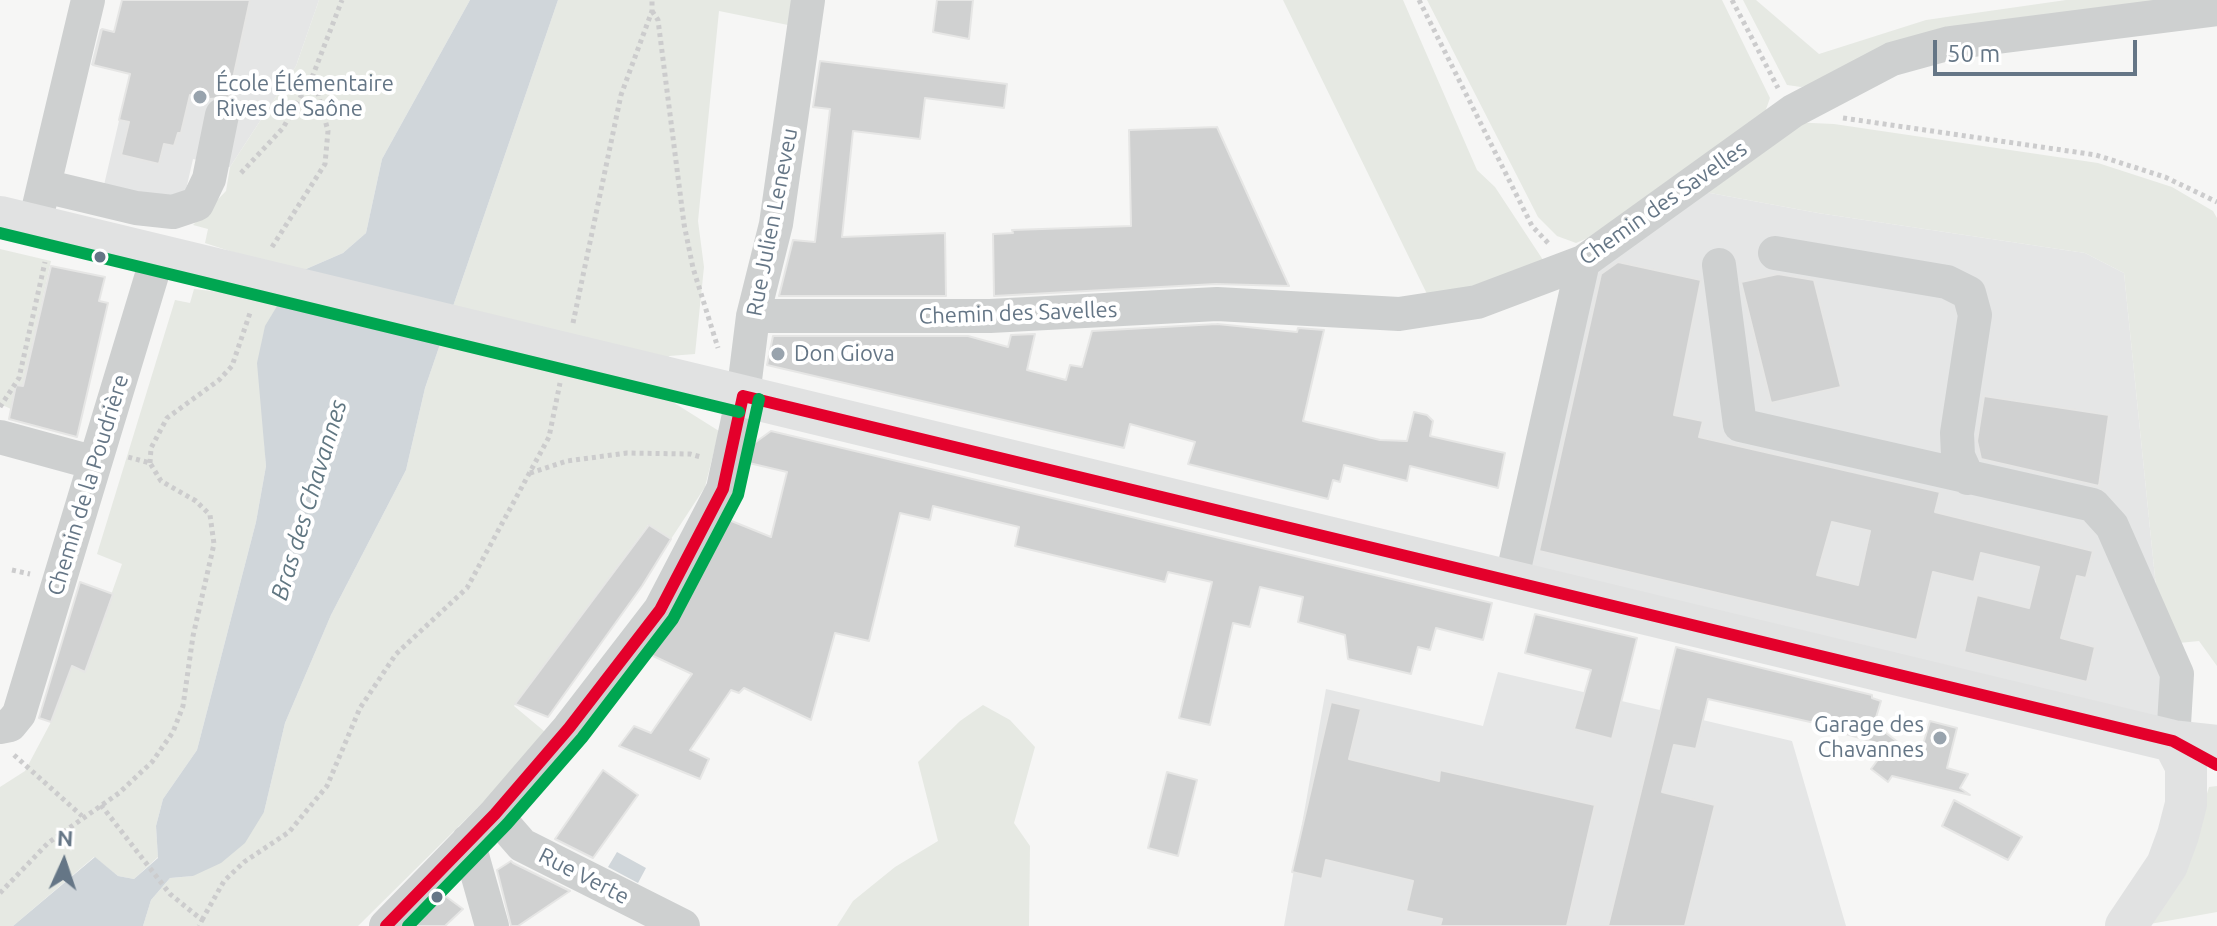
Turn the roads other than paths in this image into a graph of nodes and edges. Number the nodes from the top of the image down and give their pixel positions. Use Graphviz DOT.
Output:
graph roads {
  1 [pos="88,0"];
  2 [pos="808,0"];
  3 [pos="2217,9"];
  4 [pos="222,115"];
  5 [pos="33,214"];
  6 [pos="1775,253"];
  7 [pos="158,255"];
  8 [pos="1583,262"];
  9 [pos="1719,265"];
  10 [pos="753,316"];
  11 [pos="744,380"];
  12 [pos="0,437"];
  13 [pos="98,456"];
  14 [pos="1968,478"];
  15 [pos="1511,582"];
  16 [pos="9,729"];
  17 [pos="2173,741"];
  18 [pos="2217,746"];
  19 [pos="2217,765"];
  20 [pos="495,814"];
  21 [pos="460,851"];
  22 [pos="386,926"];
  23 [pos="492,926"];
  24 [pos="683,926"];
  25 [pos="2126,926"];
  1 -- 5 [label="street"];
  2 -- 10 [label="street, Rue Julien Leneveu"];
  3 -- 8 [label="street, Chemin des Savelles"];
  4 -- 5 [label="street"];
  5 -- 7 [label="main road"];
  6 -- 14 [label="street"];
  7 -- 11 [label="main road"];
  7 -- 13 [label="street, Chemin de la Poudrière"];
  8 -- 10 [label="street, Chemin des Savelles"];
  8 -- 15 [label="street"];
  9 -- 14 [label="street"];
  10 -- 11 [label="street, Rue Julien Leneveu"];
  11 -- 15 [label="main road"];
  11 -- 20 [label="street, Rue Julien Leneveu"];
  12 -- 13 [label="street"];
  13 -- 16 [label="street, Chemin de la Poudrière"];
  14 -- 17 [label="street"];
  15 -- 17 [label="main road"];
  17 -- 18 [label="main road"];
  17 -- 19 [label="main road"];
  17 -- 25 [label="main road"];
  20 -- 21 [label="street, Rue Julien Leneveu"];
  20 -- 24 [label="street, Rue Verte"];
  21 -- 22 [label="street, Rue Julien Leneveu"];
  21 -- 23 [label="street"];
}
